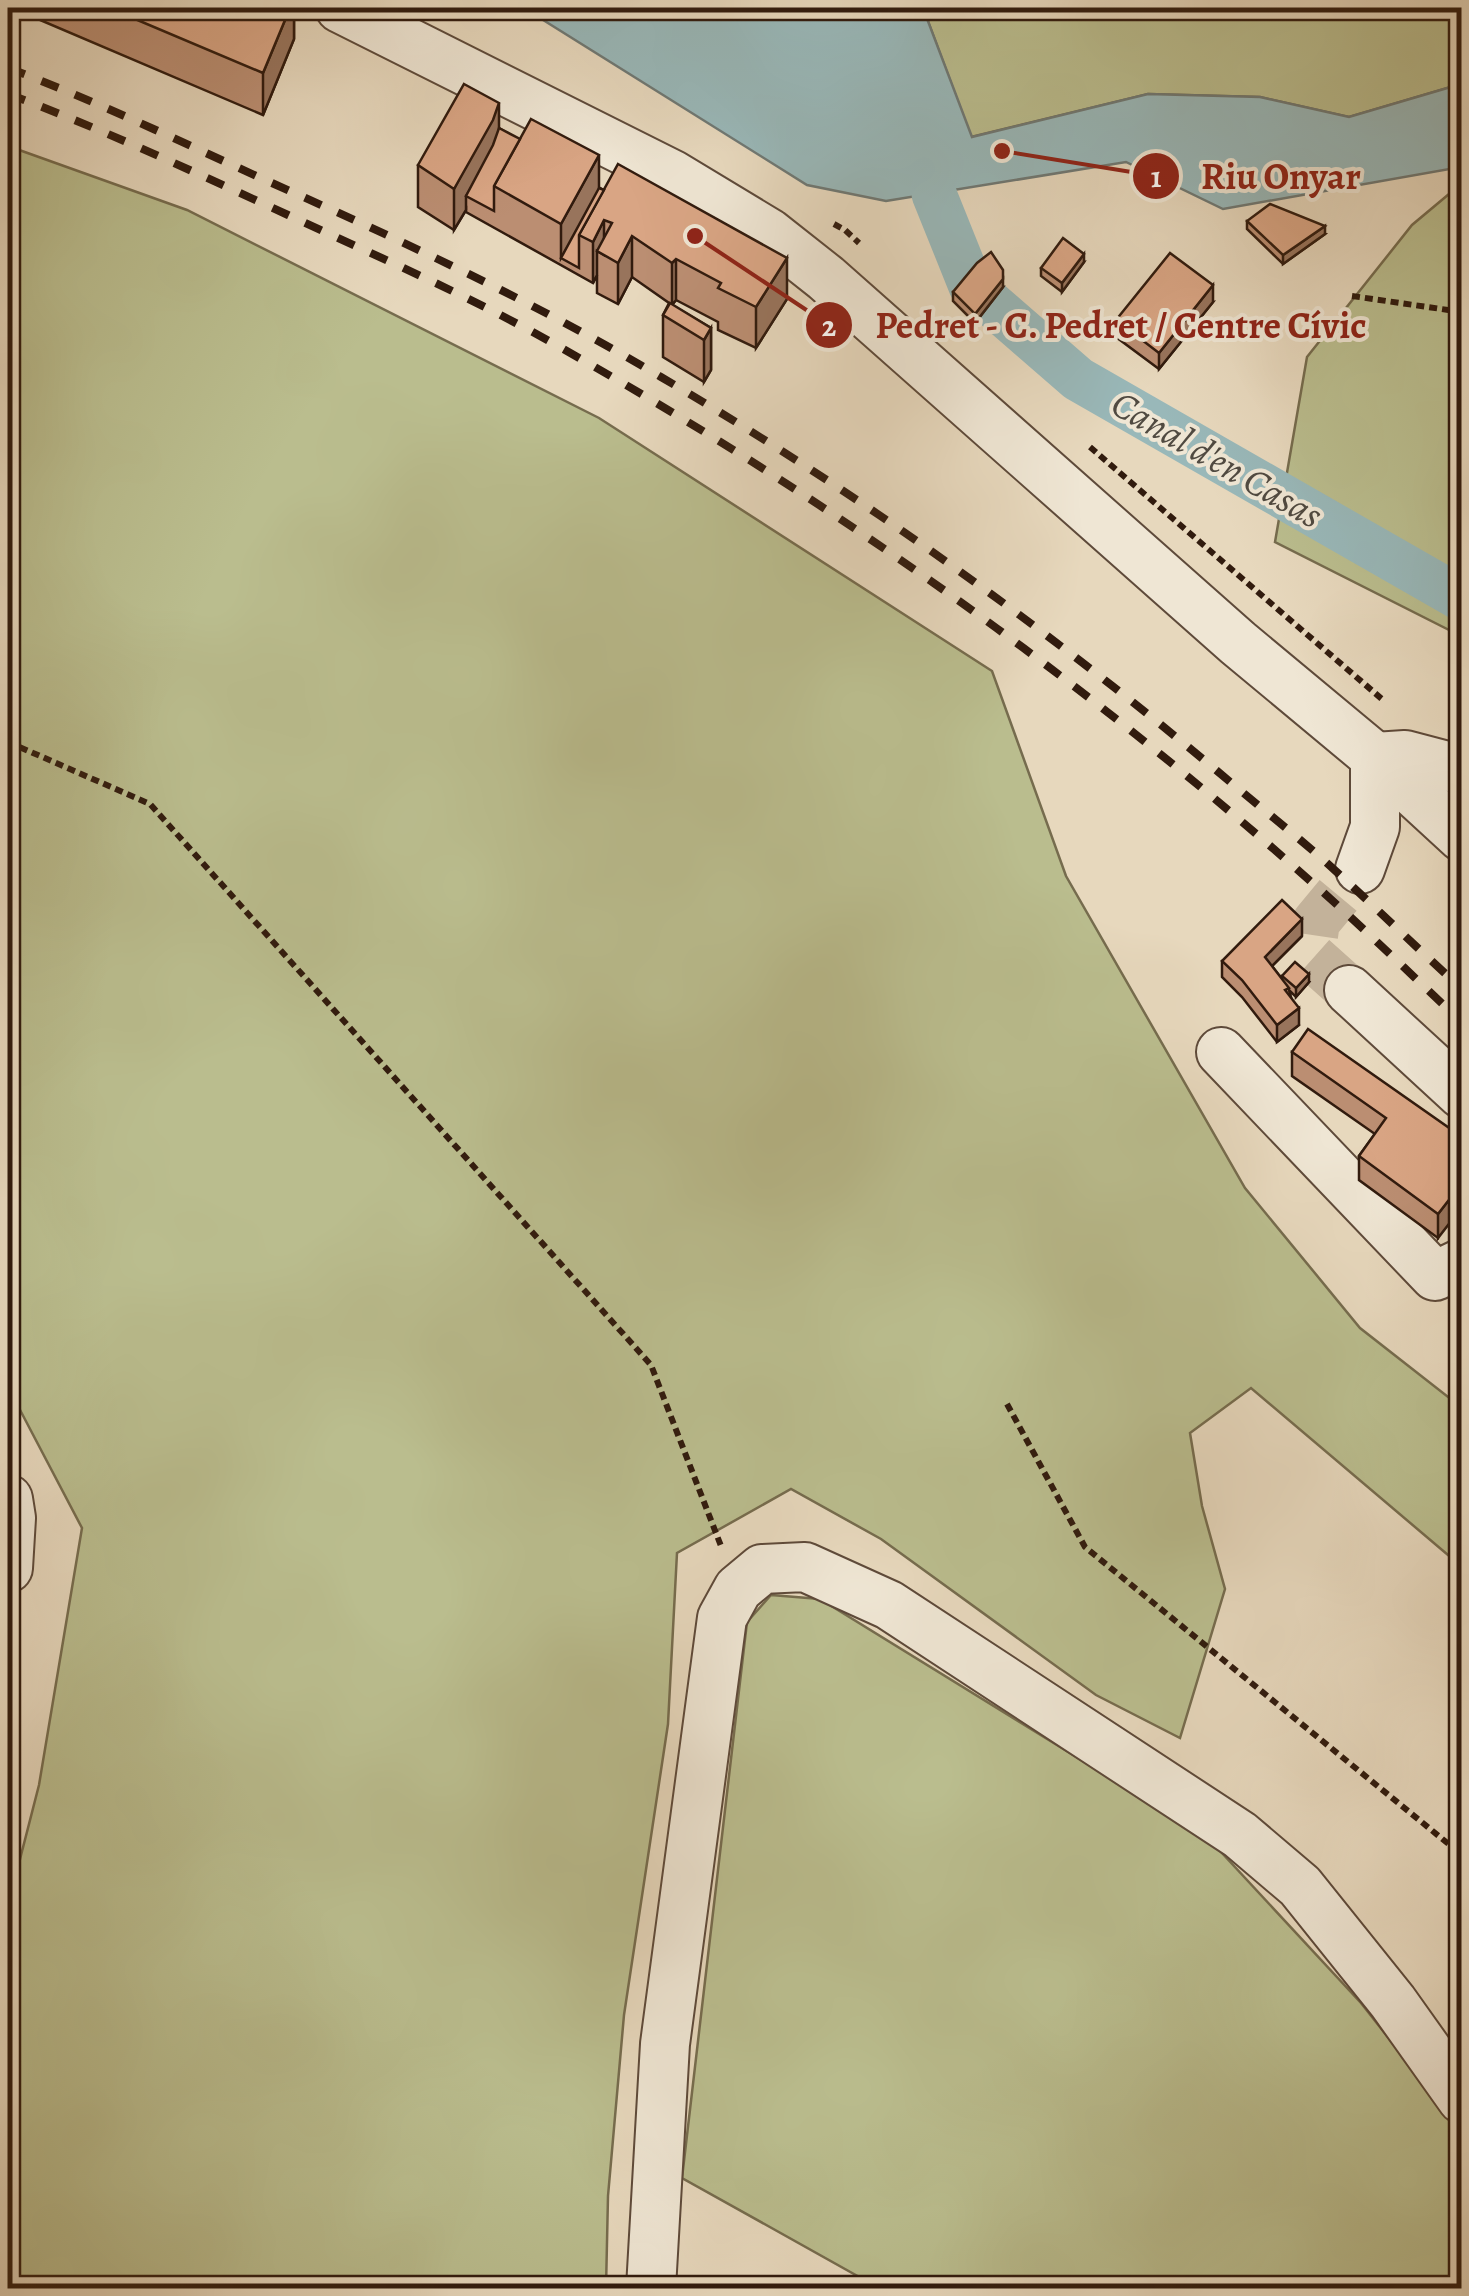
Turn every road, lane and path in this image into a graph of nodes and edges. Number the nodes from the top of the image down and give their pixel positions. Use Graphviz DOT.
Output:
graph roads {
  1 [pos="340,8"];
  2 [pos="1352,296"];
  3 [pos="1462,312"];
  4 [pos="8,742"];
  5 [pos="1375,757"];
  6 [pos="1462,770"];
  7 [pos="1462,836"];
  8 [pos="1360,869"];
  9 [pos="1349,990"];
  10 [pos="1221,1052"];
  11 [pos="1462,1094"];
  12 [pos="1462,1263"];
  13 [pos="1007,1404"];
  14 [pos="8,1498"];
  15 [pos="8,1568"];
  16 [pos="738,1589"];
  17 [pos="1462,1854"];
  18 [pos="1462,2098"];
  19 [pos="651,2288"];
  1 -- 5 [label="street"];
  2 -- 3 [label="path"];
  4 -- 16 [label="path"];
  5 -- 6 [label="street"];
  5 -- 7 [label="street"];
  5 -- 8 [label="street"];
  9 -- 11 [label="street"];
  10 -- 12 [label="street"];
  13 -- 17 [label="path"];
  14 -- 15 [label="street"];
  16 -- 18 [label="street"];
  16 -- 19 [label="street"];
}
